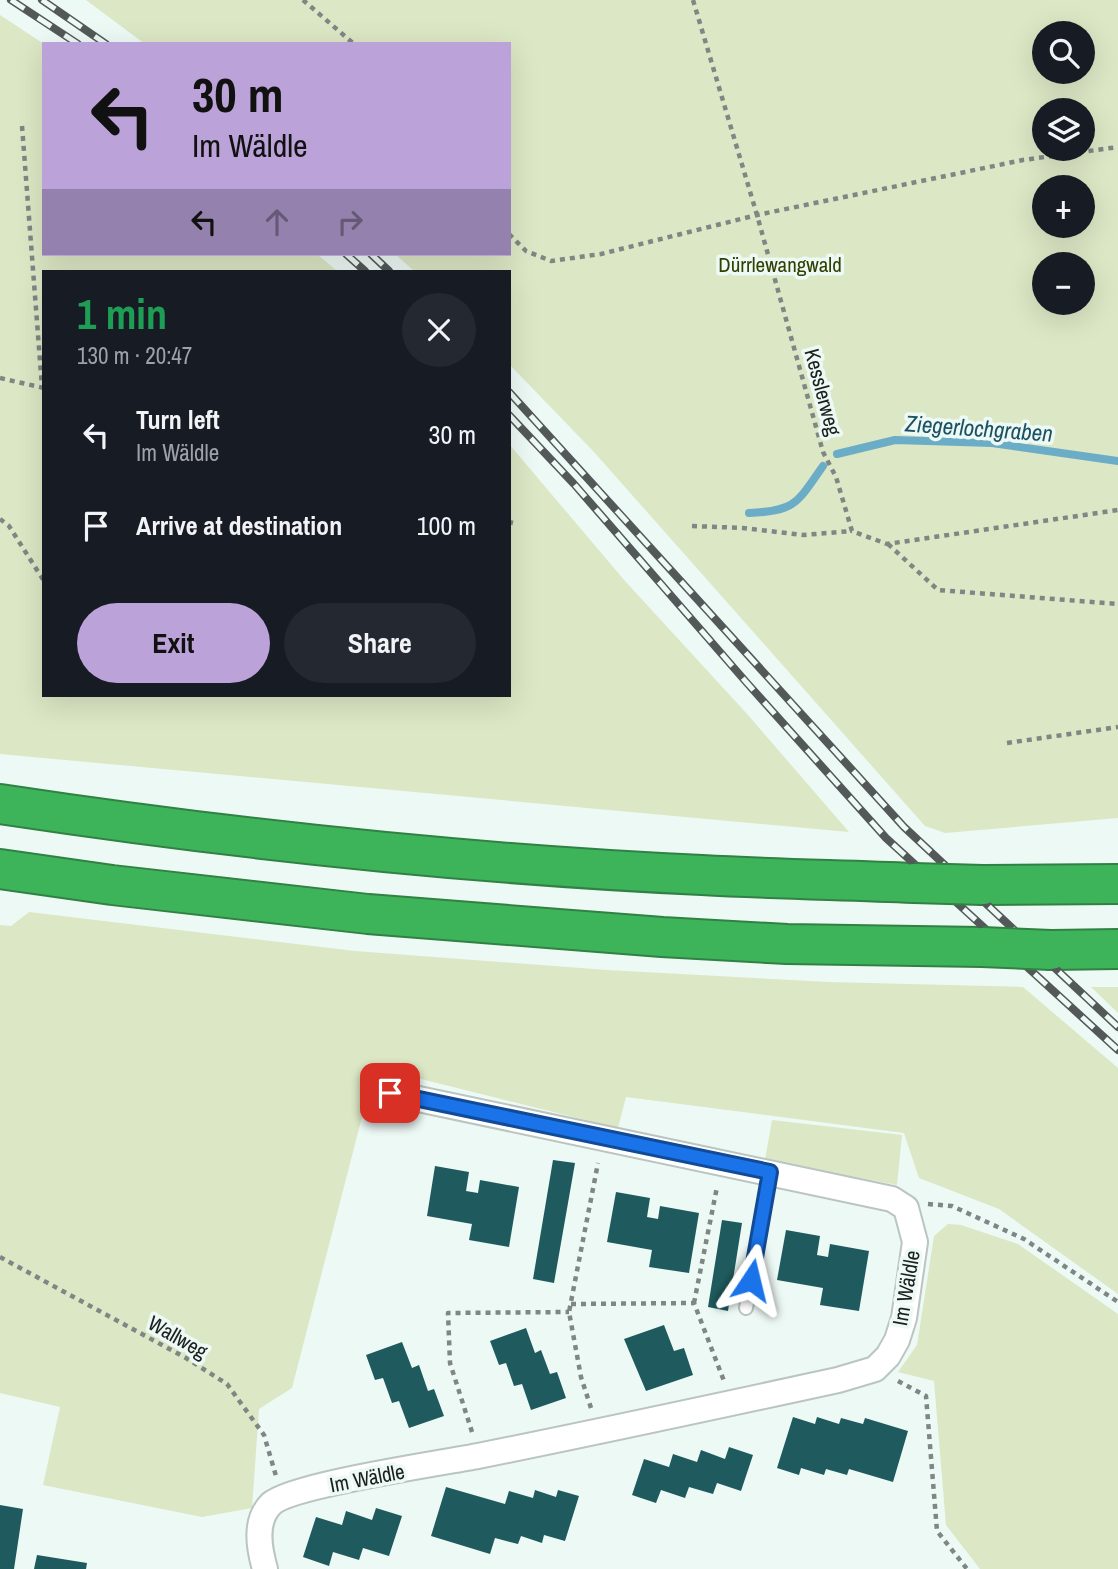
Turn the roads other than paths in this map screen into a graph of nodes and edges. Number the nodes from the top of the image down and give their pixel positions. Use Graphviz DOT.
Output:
graph roads {
  1 [pos="0,804"];
  2 [pos="0,869"];
  3 [pos="1118,884"];
  4 [pos="1118,949"];
  5 [pos="390,1093"];
  6 [pos="770,1172"];
  7 [pos="746,1308"];
  8 [pos="265,1569"];
  1 -- 3 [label="highway, bridge"];
  2 -- 4 [label="highway, bridge"];
  5 -- 6 [label="street"];
  6 -- 7 [label="lane"];
  6 -- 8 [label="street, Im Wäldle"];
}
